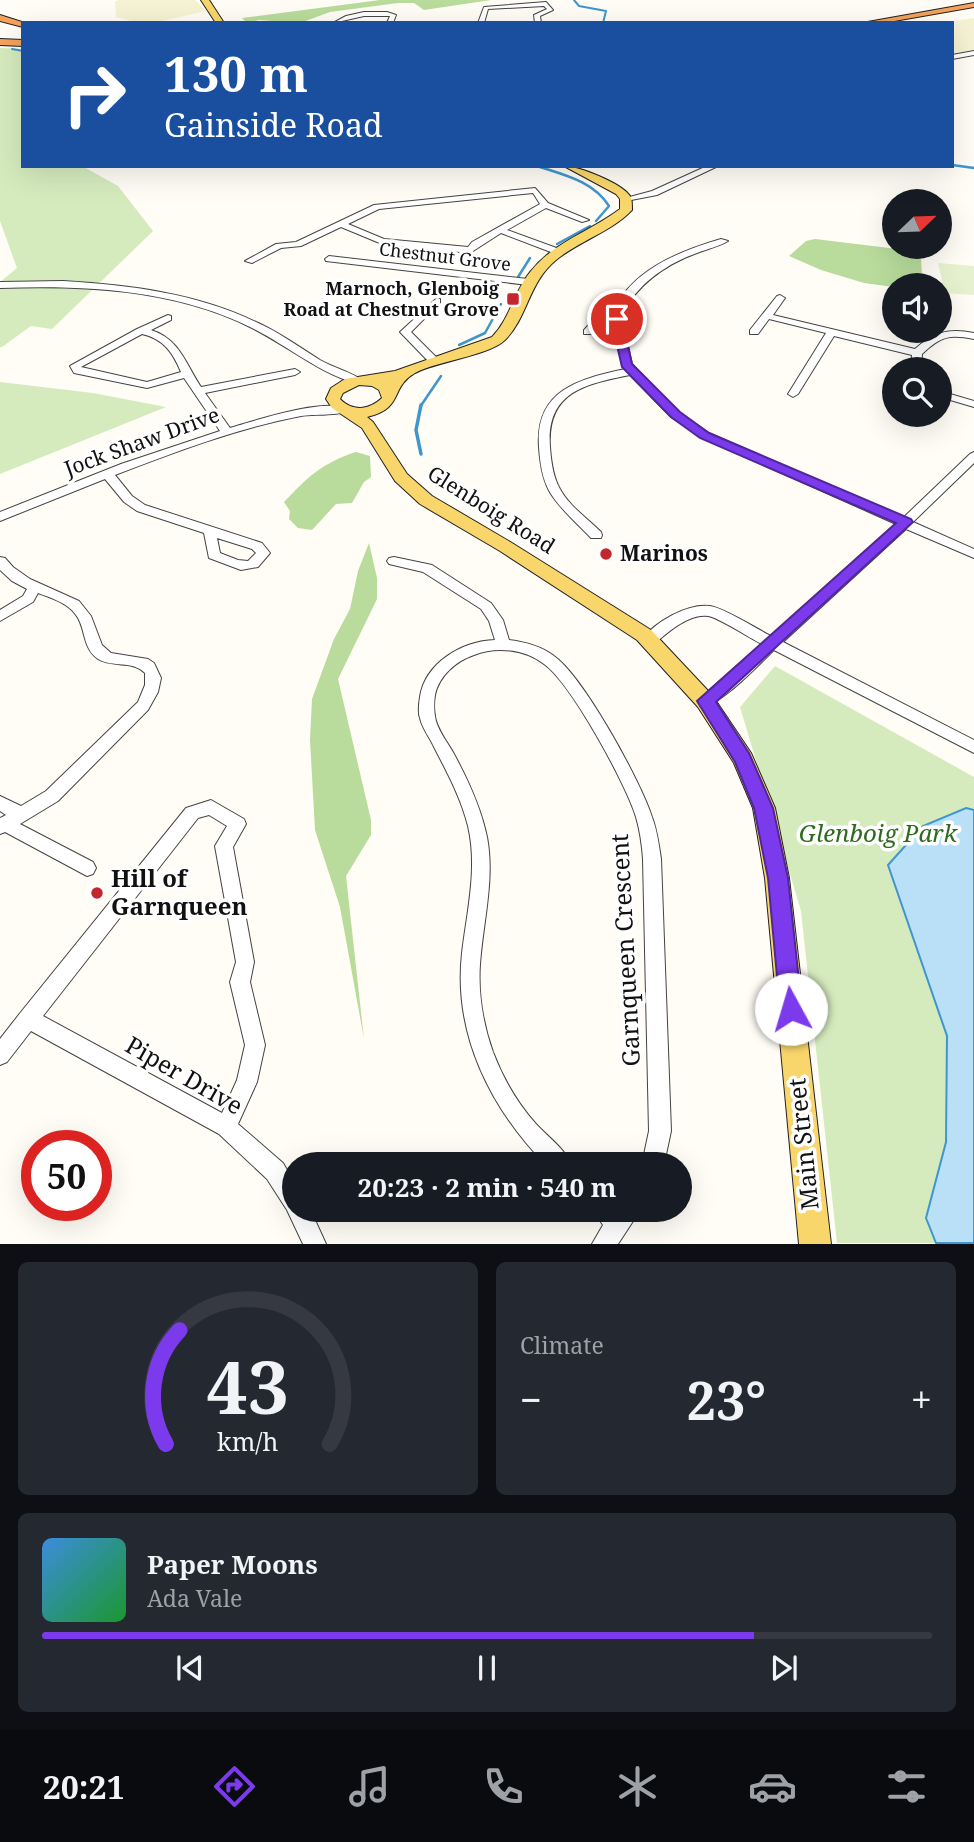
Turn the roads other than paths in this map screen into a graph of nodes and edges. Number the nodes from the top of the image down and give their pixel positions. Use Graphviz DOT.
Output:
graph roads {
  1 [pos="205,0"];
  2 [pos="974,6"];
  3 [pos="0,18"];
  4 [pos="218,21"];
  5 [pos="340,21"];
  6 [pos="391,21"];
  7 [pos="482,21"];
  8 [pos="538,21"];
  9 [pos="879,21"];
  10 [pos="900,21"];
  11 [pos="21,23"];
  12 [pos="0,29"];
  13 [pos="21,32"];
  14 [pos="0,42"];
  15 [pos="21,43"];
  16 [pos="974,53"];
  17 [pos="954,57"];
  18 [pos="573,168"];
  19 [pos="709,168"];
  20 [pos="626,199"];
  21 [pos="545,205"];
  22 [pos="585,220"];
  23 [pos="342,224"];
  24 [pos="500,230"];
  25 [pos="724,241"];
  26 [pos="247,248"];
  27 [pos="559,252"];
  28 [pos="263,254"];
  29 [pos="329,259"];
  30 [pos="249,261"];
  31 [pos="528,282"];
  32 [pos="0,285"];
  33 [pos="780,298"];
  34 [pos="437,301"];
  35 [pos="767,316"];
  36 [pos="168,318"];
  37 [pos="617,319"];
  38 [pos="141,331"];
  39 [pos="588,332"];
  40 [pos="754,332"];
  41 [pos="831,332"];
  42 [pos="974,336"];
  43 [pos="917,353"];
  44 [pos="917,357"];
  45 [pos="433,360"];
  46 [pos="323,367"];
  47 [pos="409,371"];
  48 [pos="632,371"];
  49 [pos="295,372"];
  50 [pos="187,374"];
  51 [pos="363,381"];
  52 [pos="198,391"];
  53 [pos="334,393"];
  54 [pos="793,394"];
  55 [pos="952,398"];
  56 [pos="386,400"];
  57 [pos="974,404"];
  58 [pos="346,410"];
  59 [pos="300,412"];
  60 [pos="227,432"];
  61 [pos="375,436"];
  62 [pos="974,456"];
  63 [pos="108,475"];
  64 [pos="0,517"];
  65 [pos="906,522"];
  66 [pos="210,531"];
  67 [pos="596,535"];
  68 [pos="974,554"];
  69 [pos="0,561"];
  70 [pos="394,561"];
  71 [pos="564,583"];
  72 [pos="34,588"];
  73 [pos="0,616"];
  74 [pos="649,640"];
  75 [pos="774,642"];
  76 [pos="503,645"];
  77 [pos="705,701"];
  78 [pos="974,747"];
  79 [pos="0,803"];
  80 [pos="22,815"];
  81 [pos="2,825"];
  82 [pos="87,868"];
  83 [pos="28,1019"];
  84 [pos="0,1055"];
  85 [pos="226,1127"];
  86 [pos="549,1152"];
  87 [pos="657,1152"];
  88 [pos="282,1182"];
  89 [pos="304,1222"];
  90 [pos="613,1222"];
  91 [pos="315,1244"];
  92 [pos="603,1244"];
  93 [pos="815,1244"];
  1 -- 4 [label="main road"];
  2 -- 9 [label="highway"];
  2 -- 10 [label="highway"];
  3 -- 11 [label="highway"];
  5 -- 6 [label="street"];
  7 -- 8 [label="street"];
  12 -- 13 [label="highway"];
  14 -- 15 [label="highway"];
  16 -- 17 [label="street"];
  18 -- 20 [label="main road"];
  19 -- 20 [label="street"];
  20 -- 27 [label="main road"];
  21 -- 22 [label="street"];
  21 -- 23 [label="street"];
  21 -- 24 [label="street"];
  23 -- 24 [label="street"];
  23 -- 28 [label="street"];
  24 -- 27 [label="street"];
  25 -- 37 [label="street"];
  26 -- 28 [label="street"];
  27 -- 31 [label="main road"];
  28 -- 30 [label="street"];
  29 -- 31 [label="street, Chestnut Grove"];
  31 -- 45 [label="main road"];
  32 -- 46 [label="street"];
  33 -- 35 [label="street"];
  34 -- 45 [label="street"];
  35 -- 40 [label="street"];
  35 -- 41 [label="street"];
  36 -- 38 [label="street"];
  37 -- 39 [label="street"];
  37 -- 48 [label="street"];
  38 -- 50 [label="street"];
  38 -- 50 [label="street"];
  41 -- 43 [label="street"];
  41 -- 54 [label="street"];
  42 -- 43 [label="street"];
  43 -- 44 [label="street"];
  45 -- 47 [label="main road"];
  46 -- 51 [label="street"];
  46 -- 53 [label="street"];
  47 -- 51 [label="main road"];
  47 -- 56 [label="main road"];
  48 -- 65 [label="street"];
  48 -- 67 [label="street"];
  49 -- 52 [label="street"];
  50 -- 52 [label="street"];
  51 -- 53 [label="main road"];
  51 -- 56 [label="main road"];
  52 -- 60 [label="street"];
  53 -- 58 [label="main road, Glenboig Road"];
  53 -- 59 [label="street"];
  55 -- 57 [label="street"];
  56 -- 58 [label="main road"];
  56 -- 61 [label="main road"];
  58 -- 59 [label="street"];
  58 -- 61 [label="main road, Glenboig Road"];
  59 -- 60 [label="street, Jock Shaw Drive"];
  60 -- 63 [label="street, Jock Shaw Drive"];
  61 -- 71 [label="main road, Glenboig Road"];
  62 -- 65 [label="street"];
  63 -- 64 [label="street, Jock Shaw Drive"];
  63 -- 66 [label="street"];
  65 -- 68 [label="street"];
  65 -- 75 [label="street"];
  69 -- 72 [label="street"];
  70 -- 76 [label="street"];
  71 -- 74 [label="main road, Main Street"];
  72 -- 73 [label="street"];
  72 -- 80 [label="street"];
  74 -- 75 [label="street"];
  74 -- 77 [label="main road, Main Street"];
  75 -- 77 [label="street"];
  75 -- 78 [label="street"];
  76 -- 86 [label="street, Garnqueen Crescent"];
  76 -- 87 [label="street, Garnqueen Crescent"];
  77 -- 93 [label="main road, Main Street"];
  79 -- 80 [label="street"];
  80 -- 81 [label="street"];
  81 -- 82 [label="street"];
  83 -- 84 [label="street"];
  83 -- 85 [label="street, Piper Drive"];
  83 -- 85 [label="street"];
  85 -- 88 [label="street, Piper Drive"];
  89 -- 91 [label="street"];
  90 -- 92 [label="street"];
}
